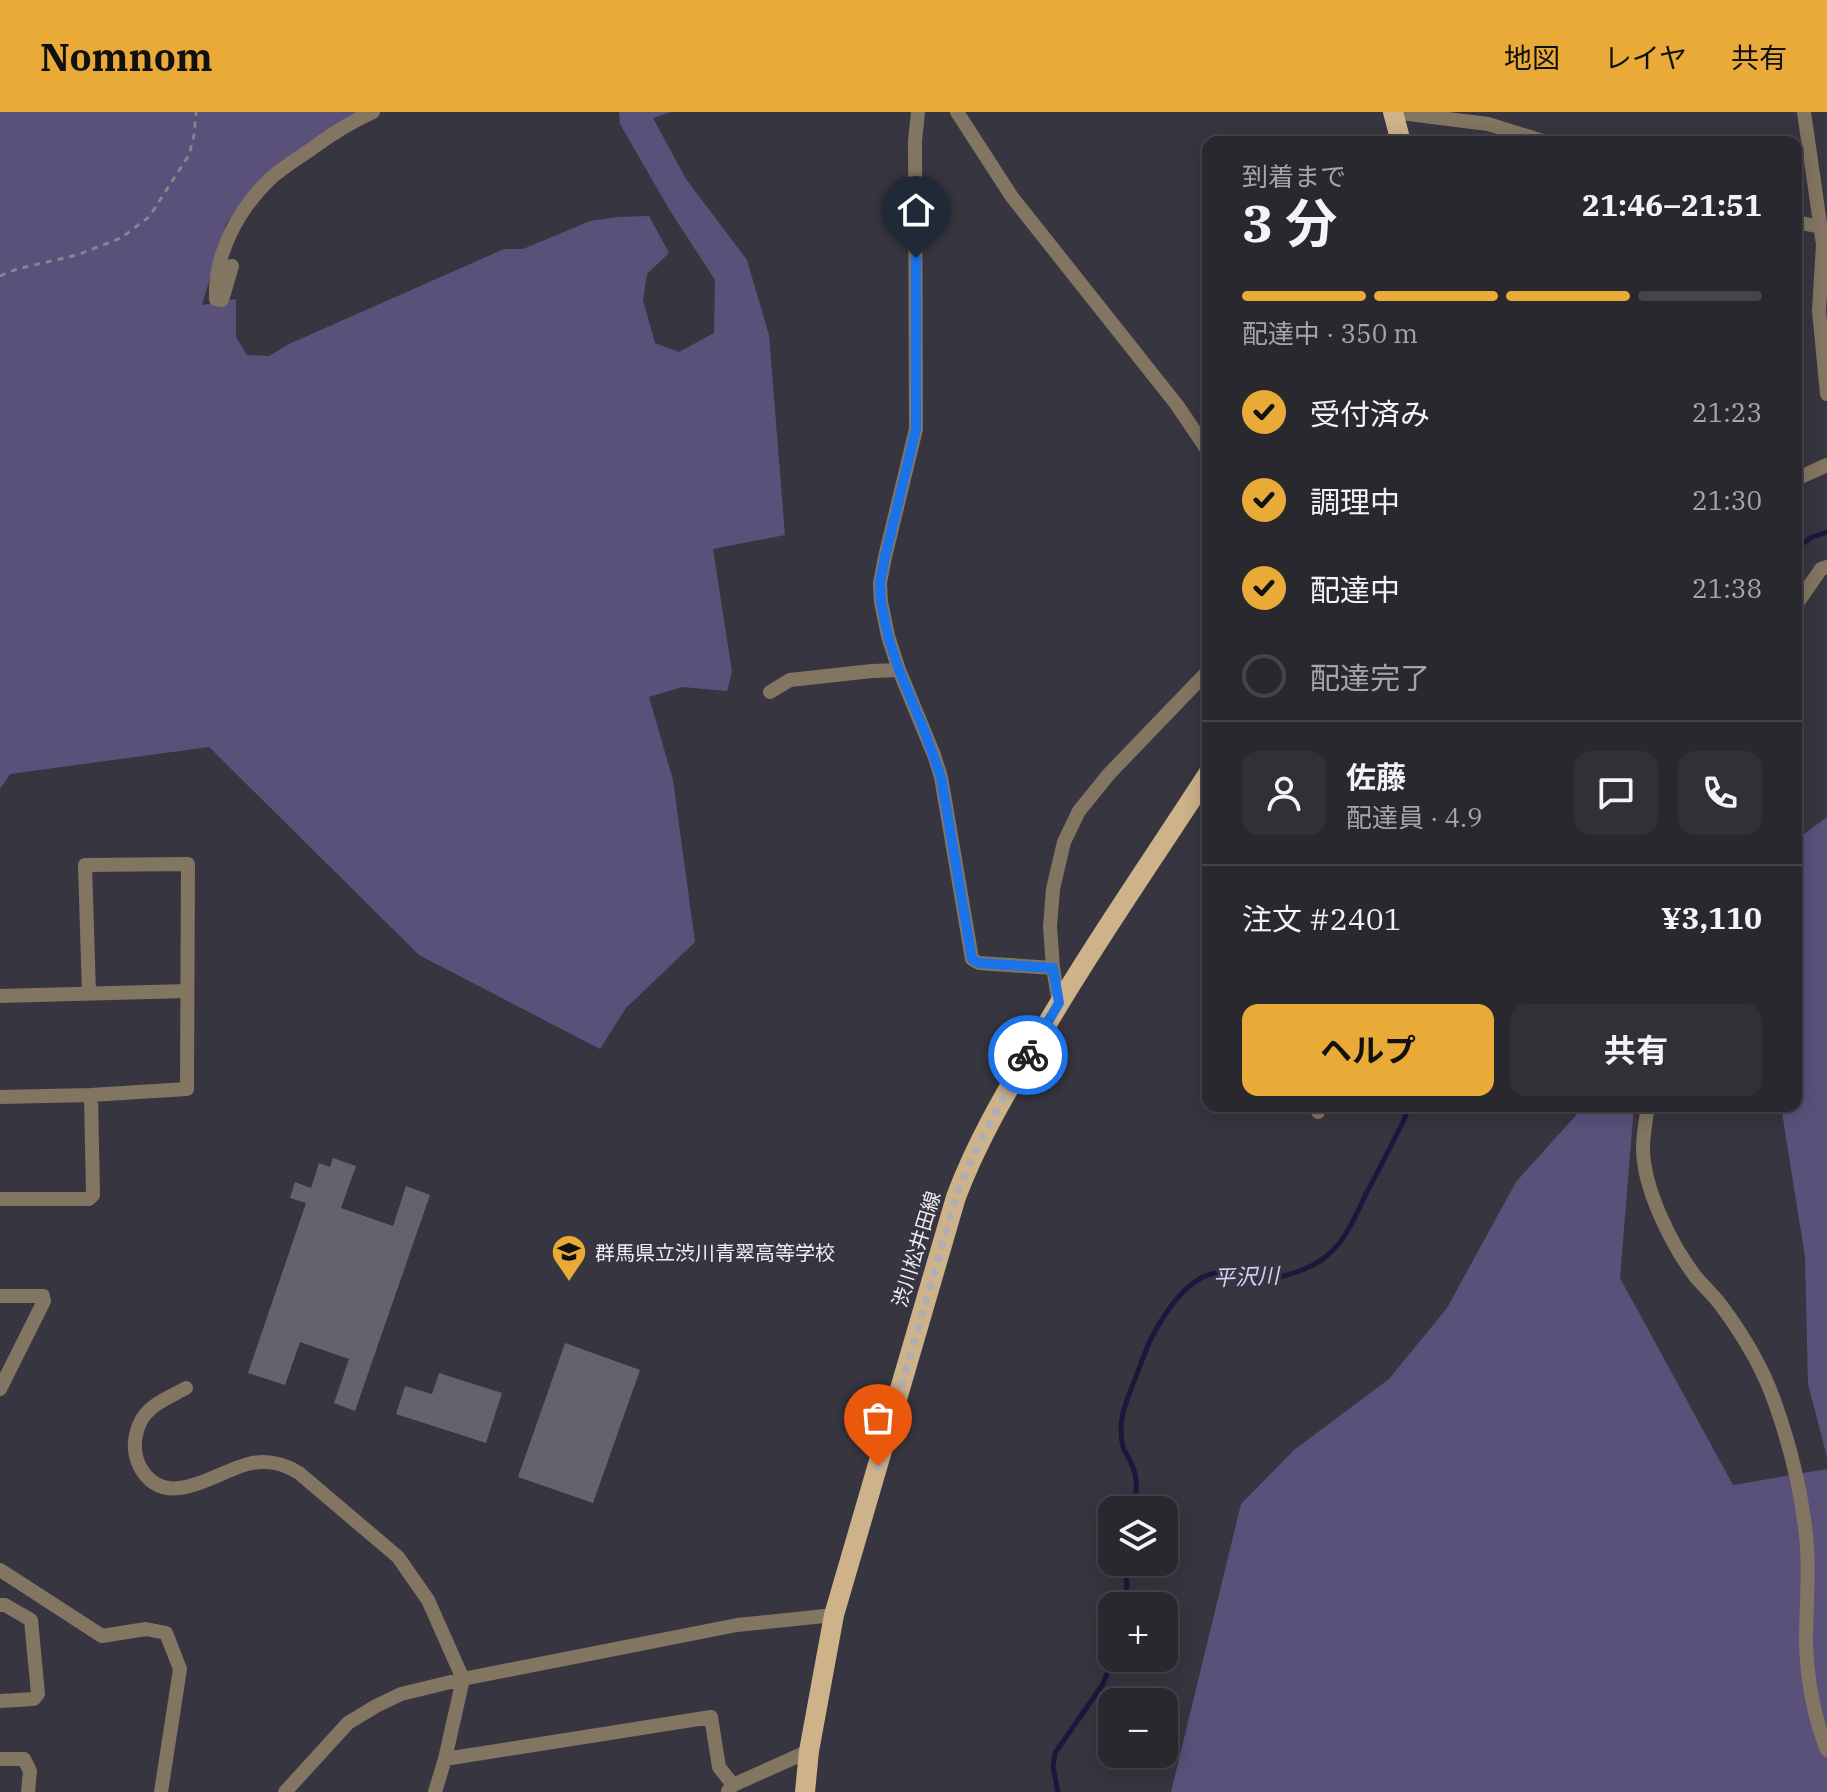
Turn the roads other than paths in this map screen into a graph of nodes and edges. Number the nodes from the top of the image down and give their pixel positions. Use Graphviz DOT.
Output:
graph roads {
  1 [pos="373,112"];
  2 [pos="918,112"];
  3 [pos="957,112"];
  4 [pos="1393,112"];
  5 [pos="1804,112"];
  6 [pos="1399,136"];
  7 [pos="1527,136"];
  8 [pos="1802,223"];
  9 [pos="1821,227"];
  10 [pos="232,266"];
  11 [pos="1827,394"];
  12 [pos="1202,442"];
  13 [pos="1827,465"];
  14 [pos="1802,476"];
  15 [pos="1827,567"];
  16 [pos="1802,596"];
  17 [pos="899,670"];
  18 [pos="1202,677"];
  19 [pos="770,692"];
  20 [pos="1202,783"];
  21 [pos="1053,968"];
  22 [pos="187,991"];
  23 [pos="89,993"];
  24 [pos="0,996"];
  25 [pos="1059,1003"];
  26 [pos="91,1095"];
  27 [pos="0,1097"];
  28 [pos="1647,1112"];
  29 [pos="0,1199"];
  30 [pos="0,1296"];
  31 [pos="186,1388"];
  32 [pos="0,1389"];
  33 [pos="0,1570"];
  34 [pos="0,1605"];
  35 [pos="834,1615"];
  36 [pos="463,1679"];
  37 [pos="0,1701"];
  38 [pos="1827,1750"];
  39 [pos="809,1751"];
  40 [pos="0,1759"];
  41 [pos="445,1759"];
  42 [pos="730,1789"];
  43 [pos="28,1792"];
  44 [pos="161,1792"];
  45 [pos="285,1792"];
  46 [pos="435,1792"];
  47 [pos="805,1792"];
  1 -- 10 [label="street"];
  2 -- 17 [label="street"];
  3 -- 12 [label="street"];
  4 -- 6 [label="main road"];
  4 -- 7 [label="street"];
  5 -- 9 [label="street"];
  8 -- 9 [label="street"];
  9 -- 11 [label="street"];
  13 -- 14 [label="street"];
  15 -- 16 [label="street"];
  17 -- 19 [label="street"];
  17 -- 21 [label="street"];
  18 -- 21 [label="street"];
  20 -- 25 [label="main road, 渋川松井田線"];
  21 -- 25 [label="street"];
  22 -- 23 [label="street"];
  22 -- 23 [label="street"];
  22 -- 26 [label="street"];
  23 -- 24 [label="street"];
  25 -- 35 [label="main road, 渋川松井田線"];
  26 -- 27 [label="street"];
  26 -- 29 [label="street"];
  28 -- 38 [label="street"];
  30 -- 32 [label="street"];
  31 -- 36 [label="street"];
  33 -- 44 [label="street"];
  34 -- 37 [label="street"];
  35 -- 36 [label="street"];
  35 -- 39 [label="main road, 渋川松井田線"];
  36 -- 41 [label="street"];
  36 -- 45 [label="street"];
  39 -- 42 [label="street"];
  39 -- 47 [label="main road, 渋川松井田線"];
  40 -- 43 [label="street"];
  41 -- 42 [label="street"];
  41 -- 46 [label="street"];
}
